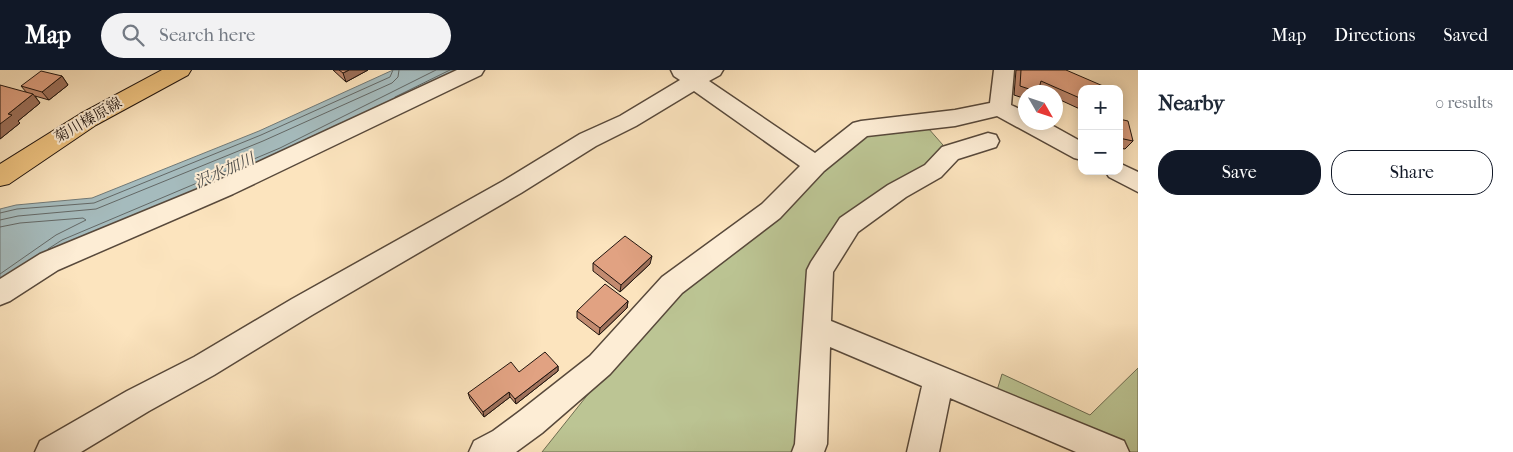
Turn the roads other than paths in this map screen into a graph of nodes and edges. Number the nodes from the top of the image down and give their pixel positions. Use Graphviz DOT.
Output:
graph roads {
  1 [pos="180,70"];
  2 [pos="474,70"];
  3 [pos="1001,71"];
  4 [pos="696,73"];
  5 [pos="1000,108"];
  6 [pos="1018,118"];
  7 [pos="1041,130"];
  8 [pos="988,141"];
  9 [pos="1078,150"];
  10 [pos="816,165"];
  11 [pos="1123,174"];
  12 [pos="0,177"];
  13 [pos="1138,183"];
  14 [pos="0,293"];
  15 [pos="816,328"];
  16 [pos="939,379"];
  17 [pos="51,452"];
  18 [pos="485,452"];
  19 [pos="808,452"];
  20 [pos="923,452"];
  21 [pos="1113,452"];
  1 -- 12 [label="main road, 菊川榛原線"];
  2 -- 14 [label="street"];
  3 -- 5 [label="street"];
  4 -- 10 [label="street"];
  4 -- 17 [label="street"];
  5 -- 6 [label="street"];
  5 -- 10 [label="street"];
  7 -- 9 [label="street"];
  8 -- 15 [label="street"];
  10 -- 18 [label="street"];
  11 -- 13 [label="street"];
  15 -- 16 [label="street"];
  15 -- 19 [label="street"];
  16 -- 20 [label="street"];
  16 -- 21 [label="street"];
}
